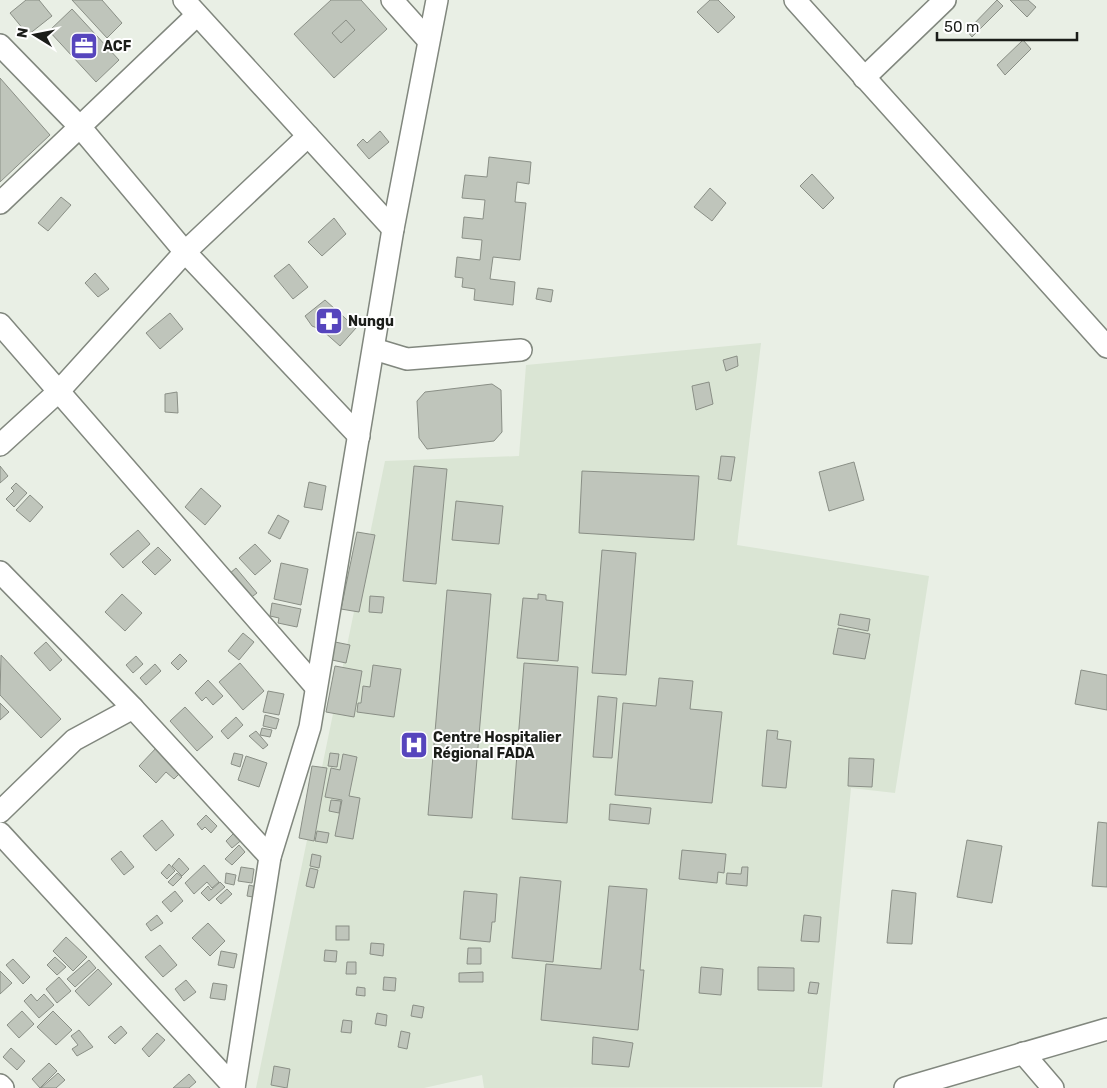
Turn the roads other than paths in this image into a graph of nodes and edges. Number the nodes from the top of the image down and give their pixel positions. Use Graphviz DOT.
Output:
graph roads {
  1 [pos="392,0"];
  2 [pos="437,0"];
  3 [pos="795,0"];
  4 [pos="945,0"];
  5 [pos="190,7"];
  6 [pos="428,40"];
  7 [pos="0,45"];
  8 [pos="864,78"];
  9 [pos="81,128"];
  10 [pos="308,136"];
  11 [pos="0,203"];
  12 [pos="393,229"];
  13 [pos="185,252"];
  14 [pos="0,324"];
  15 [pos="1107,347"];
  16 [pos="374,349"];
  17 [pos="521,350"];
  18 [pos="59,391"];
  19 [pos="359,436"];
  20 [pos="0,445"];
  21 [pos="0,572"];
  22 [pos="316,687"];
  23 [pos="133,708"];
  24 [pos="0,812"];
  25 [pos="0,833"];
  26 [pos="270,857"];
  27 [pos="1107,1029"];
  28 [pos="1023,1053"];
  29 [pos="0,1085"];
  30 [pos="3,1088"];
  31 [pos="234,1088"];
  32 [pos="905,1088"];
  33 [pos="1053,1088"];
  1 -- 6 [label="street"];
  2 -- 6 [label="street"];
  3 -- 8 [label="street"];
  4 -- 8 [label="street"];
  5 -- 9 [label="street"];
  5 -- 10 [label="street"];
  6 -- 12 [label="street"];
  7 -- 9 [label="street"];
  8 -- 15 [label="street"];
  9 -- 11 [label="street"];
  9 -- 13 [label="street"];
  10 -- 12 [label="street"];
  10 -- 13 [label="street"];
  12 -- 16 [label="street"];
  13 -- 18 [label="street"];
  13 -- 19 [label="street"];
  14 -- 18 [label="street"];
  16 -- 17 [label="street"];
  16 -- 19 [label="street"];
  18 -- 20 [label="street"];
  18 -- 22 [label="street"];
  19 -- 22 [label="street"];
  21 -- 23 [label="street"];
  22 -- 26 [label="street"];
  23 -- 24 [label="street"];
  23 -- 26 [label="street"];
  25 -- 31 [label="street"];
  26 -- 31 [label="street"];
  27 -- 28 [label="street"];
  28 -- 32 [label="street"];
  28 -- 33 [label="street"];
  29 -- 30 [label="street"];
}
